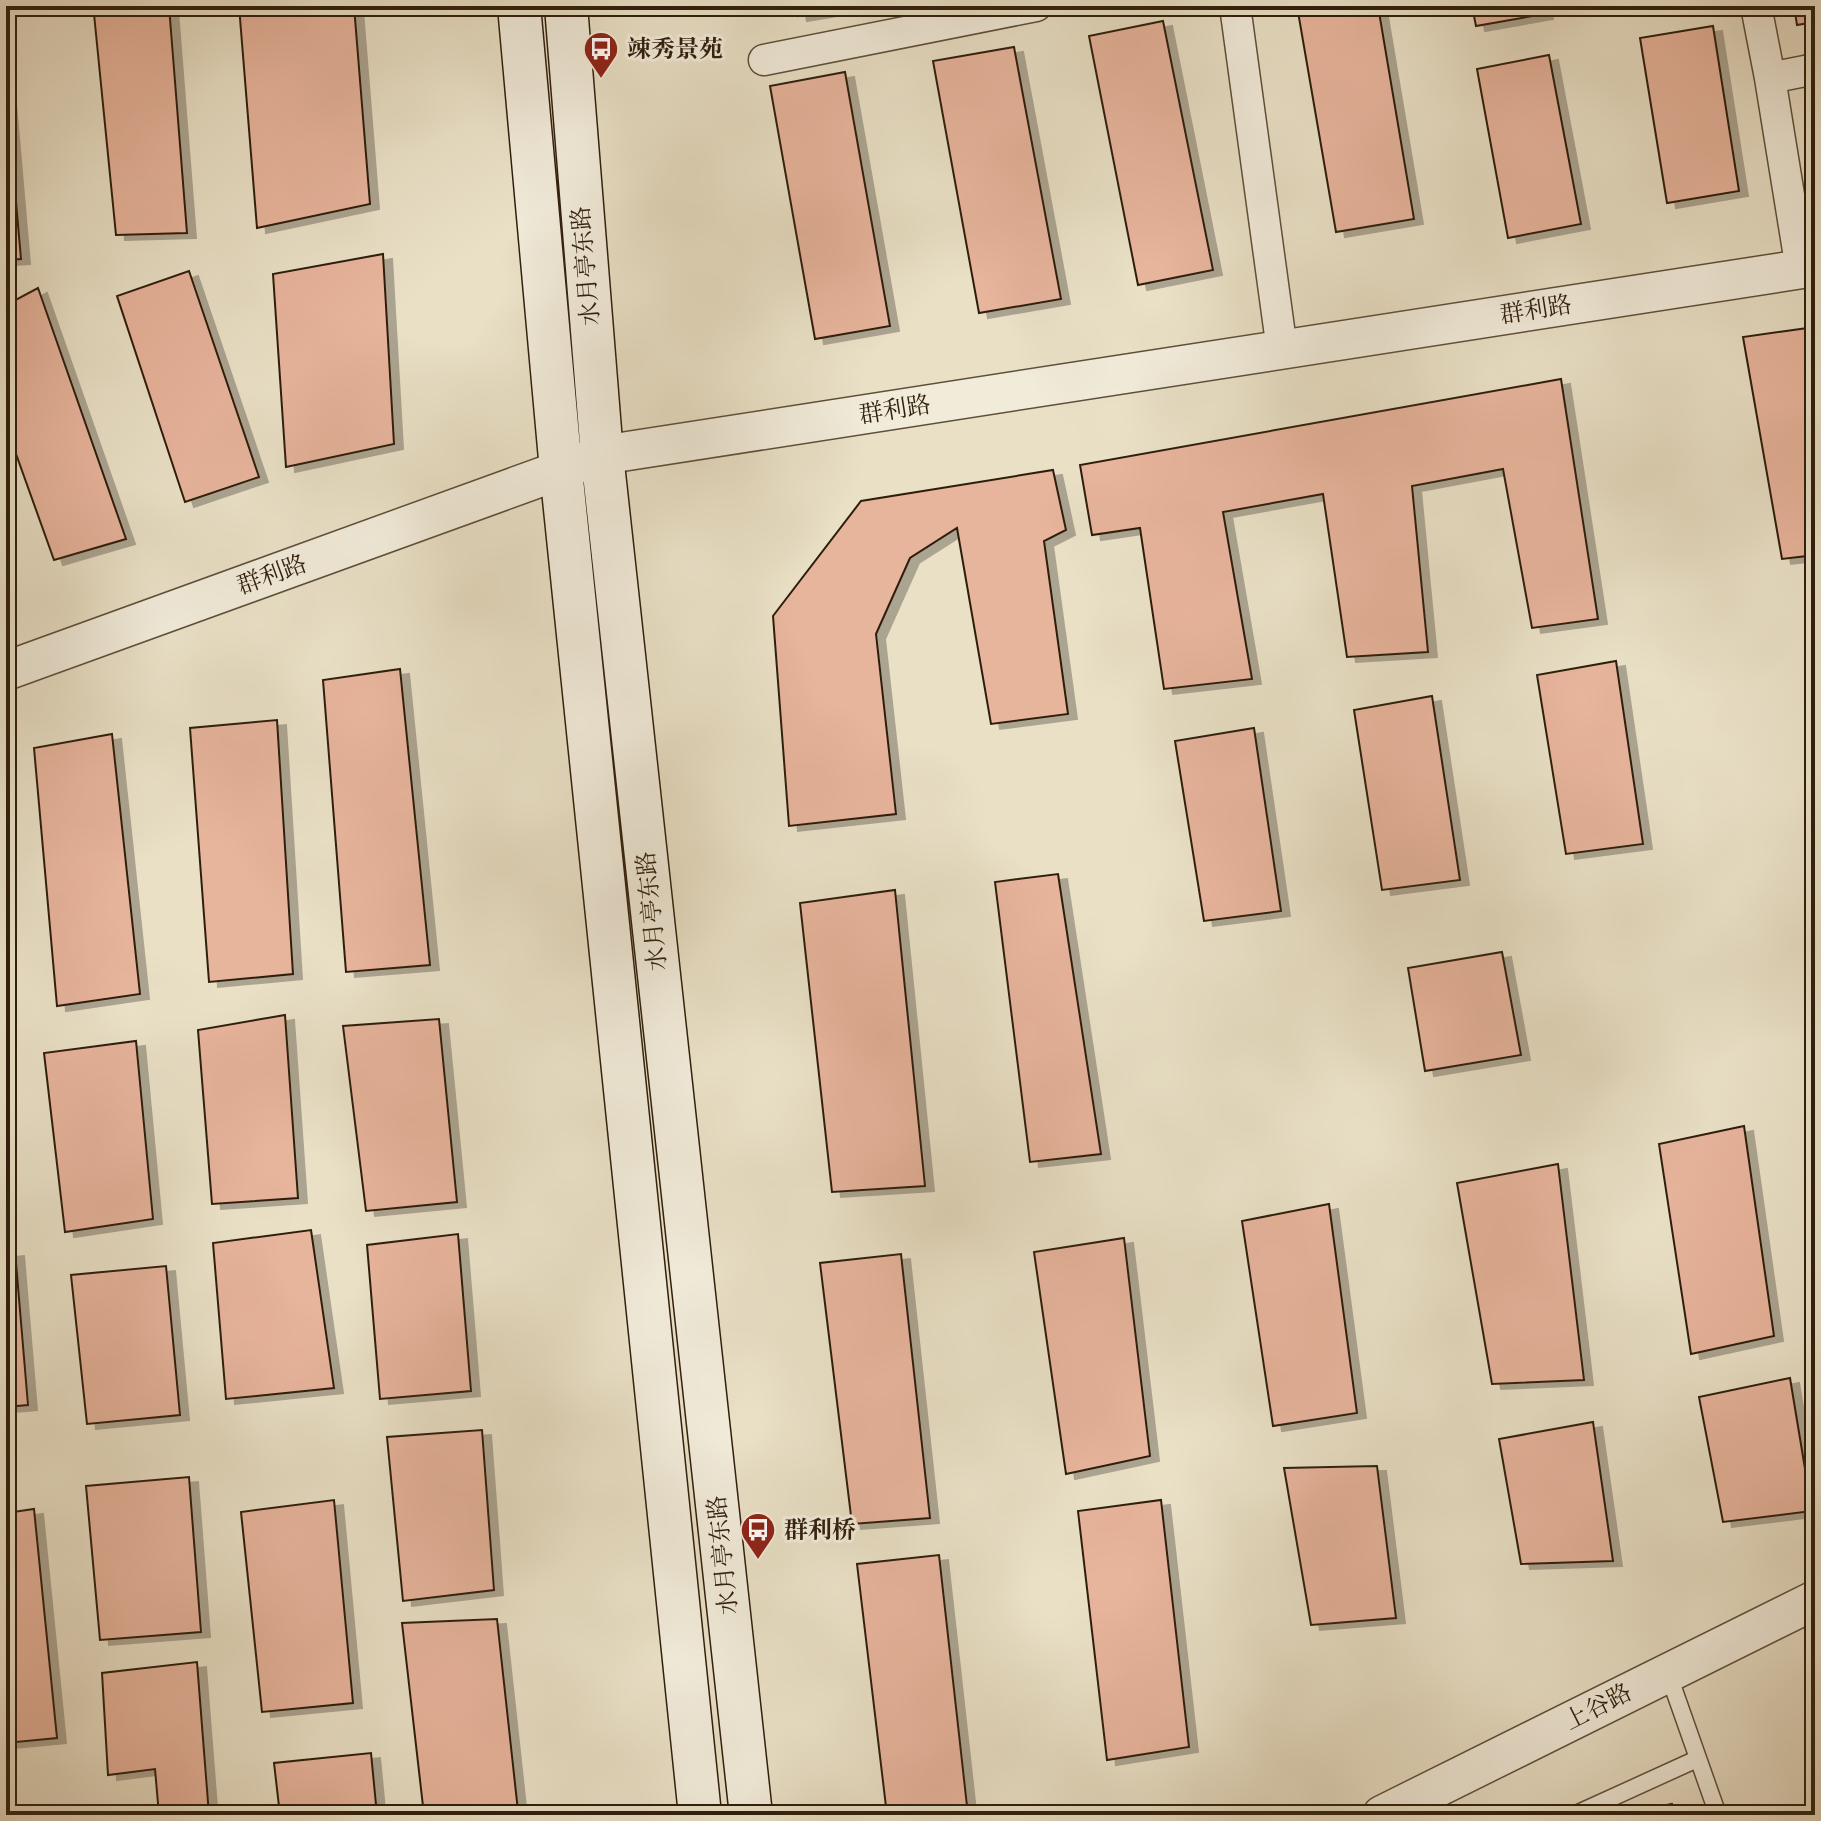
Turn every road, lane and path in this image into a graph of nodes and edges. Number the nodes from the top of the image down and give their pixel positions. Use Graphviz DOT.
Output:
graph roads {
  1 [pos="519,6"];
  2 [pos="566,6"];
  3 [pos="1036,6"];
  4 [pos="1235,6"];
  5 [pos="1756,6"];
  6 [pos="764,60"];
  7 [pos="1815,69"];
  8 [pos="1770,78"];
  9 [pos="1808,268"];
  10 [pos="1282,350"];
  11 [pos="602,455"];
  12 [pos="561,470"];
  13 [pos="6,671"];
  14 [pos="1815,1600"];
  15 [pos="1668,1673"];
  16 [pos="1697,1759"];
  17 [pos="700,1815"];
  18 [pos="751,1815"];
  19 [pos="1382,1815"];
  20 [pos="1574,1815"];
  21 [pos="1718,1815"];
  1 -- 12 [label="main road, 水月亭东路"];
  2 -- 11 [label="main road, 水月亭东路"];
  3 -- 6 [label="street"];
  4 -- 10 [label="street"];
  5 -- 8 [label="street"];
  7 -- 8 [label="street"];
  8 -- 9 [label="street"];
  9 -- 10 [label="street, 群利路"];
  10 -- 11 [label="street, 群利路"];
  11 -- 12 [label="street, 群利路"];
  11 -- 18 [label="main road, 水月亭东路"];
  12 -- 13 [label="street, 群利路"];
  12 -- 17 [label="main road, 水月亭东路"];
  14 -- 15 [label="street, 上谷路"];
  15 -- 16 [label="lane"];
  15 -- 19 [label="street, 上谷路"];
  16 -- 20 [label="lane"];
  16 -- 21 [label="lane"];
}
